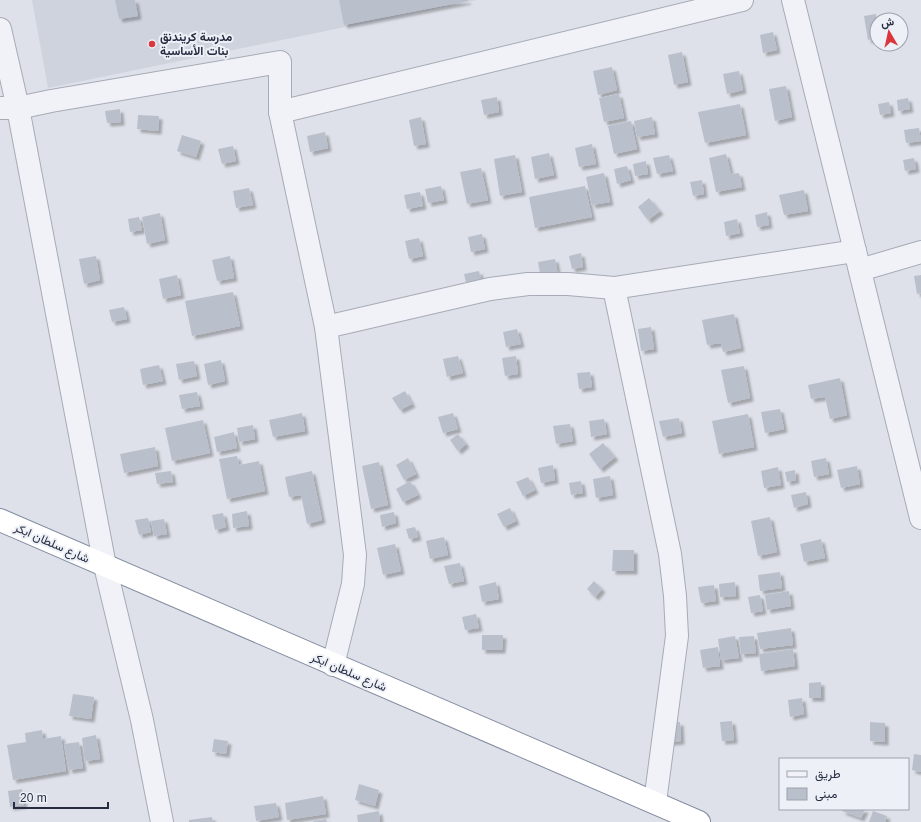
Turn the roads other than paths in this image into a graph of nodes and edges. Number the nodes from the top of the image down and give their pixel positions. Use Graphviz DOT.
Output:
graph roads {
  1 [pos="742,0"];
  2 [pos="793,0"];
  3 [pos="0,29"];
  4 [pos="9,108"];
  5 [pos="280,112"];
  6 [pos="921,252"];
  7 [pos="857,261"];
  8 [pos="614,288"];
  9 [pos="326,327"];
  10 [pos="921,518"];
  11 [pos="0,520"];
  12 [pos="105,566"];
  13 [pos="333,665"];
  14 [pos="655,802"];
  15 [pos="162,822"];
  16 [pos="699,822"];
  1 -- 5 [label="street"];
  2 -- 7 [label="street"];
  3 -- 4 [label="street"];
  4 -- 5 [label="street"];
  4 -- 12 [label="street"];
  5 -- 9 [label="street"];
  6 -- 7 [label="street"];
  7 -- 8 [label="street"];
  7 -- 10 [label="street"];
  8 -- 9 [label="street"];
  8 -- 14 [label="street"];
  9 -- 13 [label="street"];
  11 -- 12 [label="highway, شارع سلطان ابكر"];
  12 -- 13 [label="highway, شارع سلطان ابكر"];
  12 -- 15 [label="street"];
  13 -- 14 [label="highway, شارع سلطان ابكر"];
  14 -- 16 [label="highway, شارع سلطان ابكر"];
}
